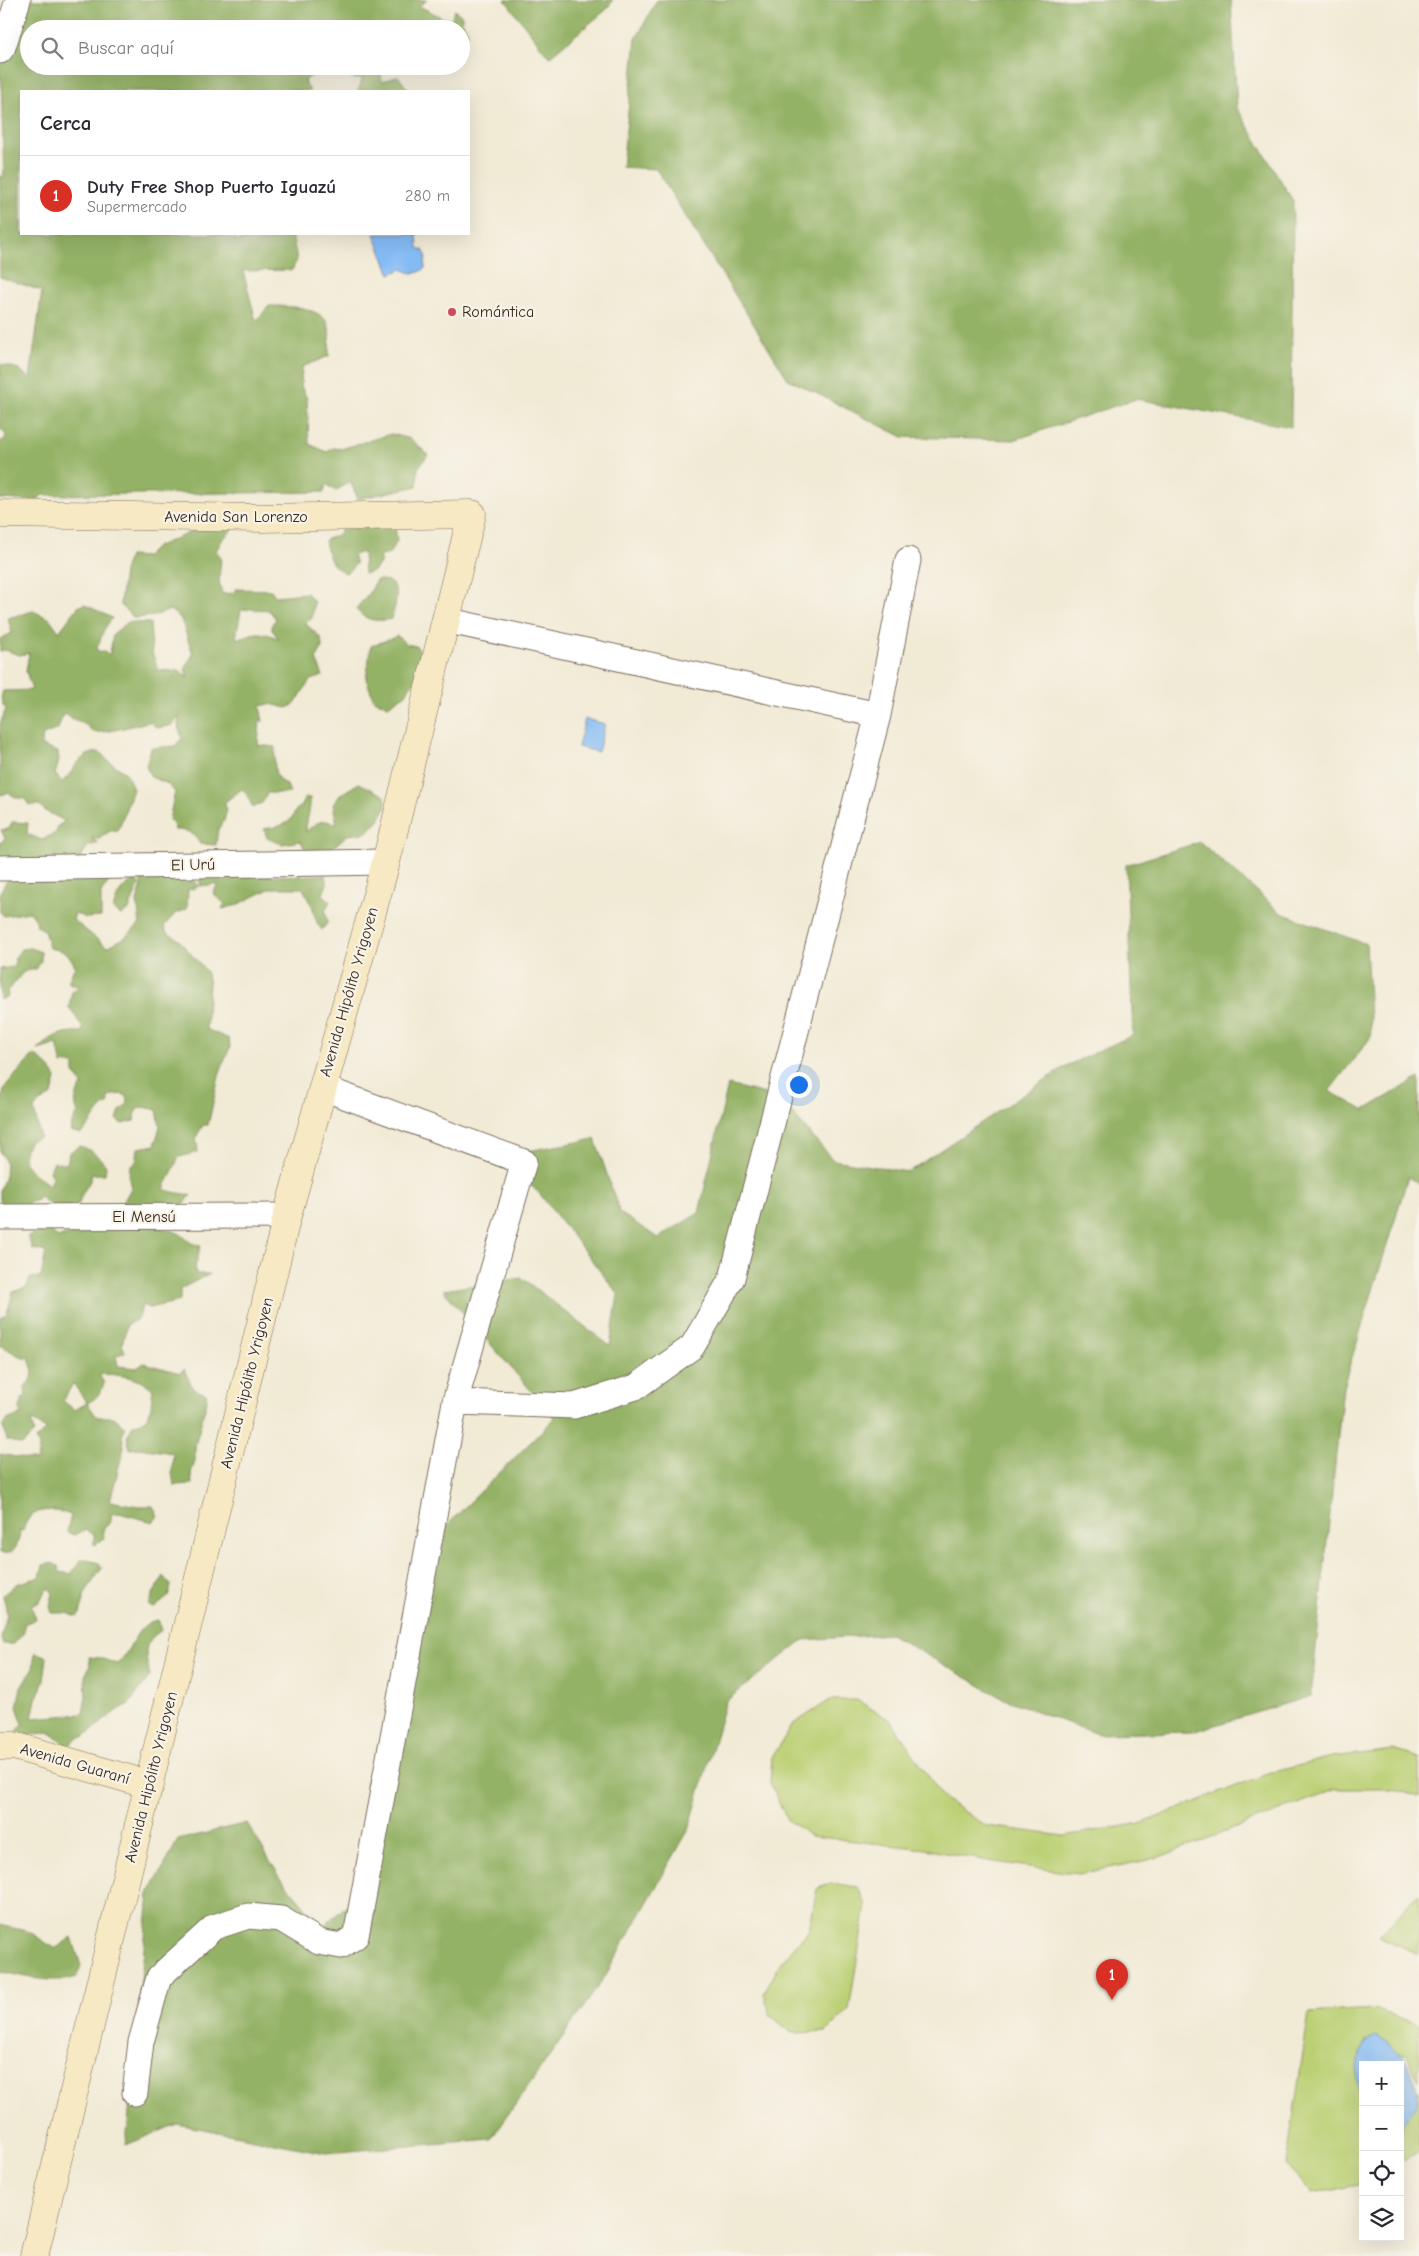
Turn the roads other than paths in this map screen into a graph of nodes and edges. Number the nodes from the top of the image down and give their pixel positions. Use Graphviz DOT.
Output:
graph roads {
  1 [pos="18,0"];
  2 [pos="2,49"];
  3 [pos="0,514"];
  4 [pos="472,514"];
  5 [pos="908,560"];
  6 [pos="446,620"];
  7 [pos="878,715"];
  8 [pos="386,862"];
  9 [pos="0,868"];
  10 [pos="323,1088"];
  11 [pos="287,1216"];
  12 [pos="0,1217"];
  13 [pos="455,1402"];
  14 [pos="0,1746"];
  15 [pos="150,1785"];
  16 [pos="135,2093"];
  17 [pos="34,2256"];
  1 -- 2 [label="street"];
  3 -- 4 [label="main road, Avenida San Lorenzo"];
  4 -- 6 [label="main road, Avenida Hipólito Yrigoyen"];
  5 -- 7 [label="street"];
  6 -- 7 [label="street"];
  6 -- 8 [label="main road, Avenida Hipólito Yrigoyen"];
  7 -- 13 [label="street"];
  8 -- 9 [label="street, El Urú"];
  8 -- 10 [label="main road, Avenida Hipólito Yrigoyen"];
  10 -- 11 [label="main road, Avenida Hipólito Yrigoyen"];
  10 -- 13 [label="street"];
  11 -- 12 [label="street, El Mensú"];
  11 -- 15 [label="main road, Avenida Hipólito Yrigoyen"];
  13 -- 16 [label="street"];
  14 -- 15 [label="main road, Avenida Guaraní"];
  15 -- 17 [label="main road, Avenida Hipólito Yrigoyen"];
}
